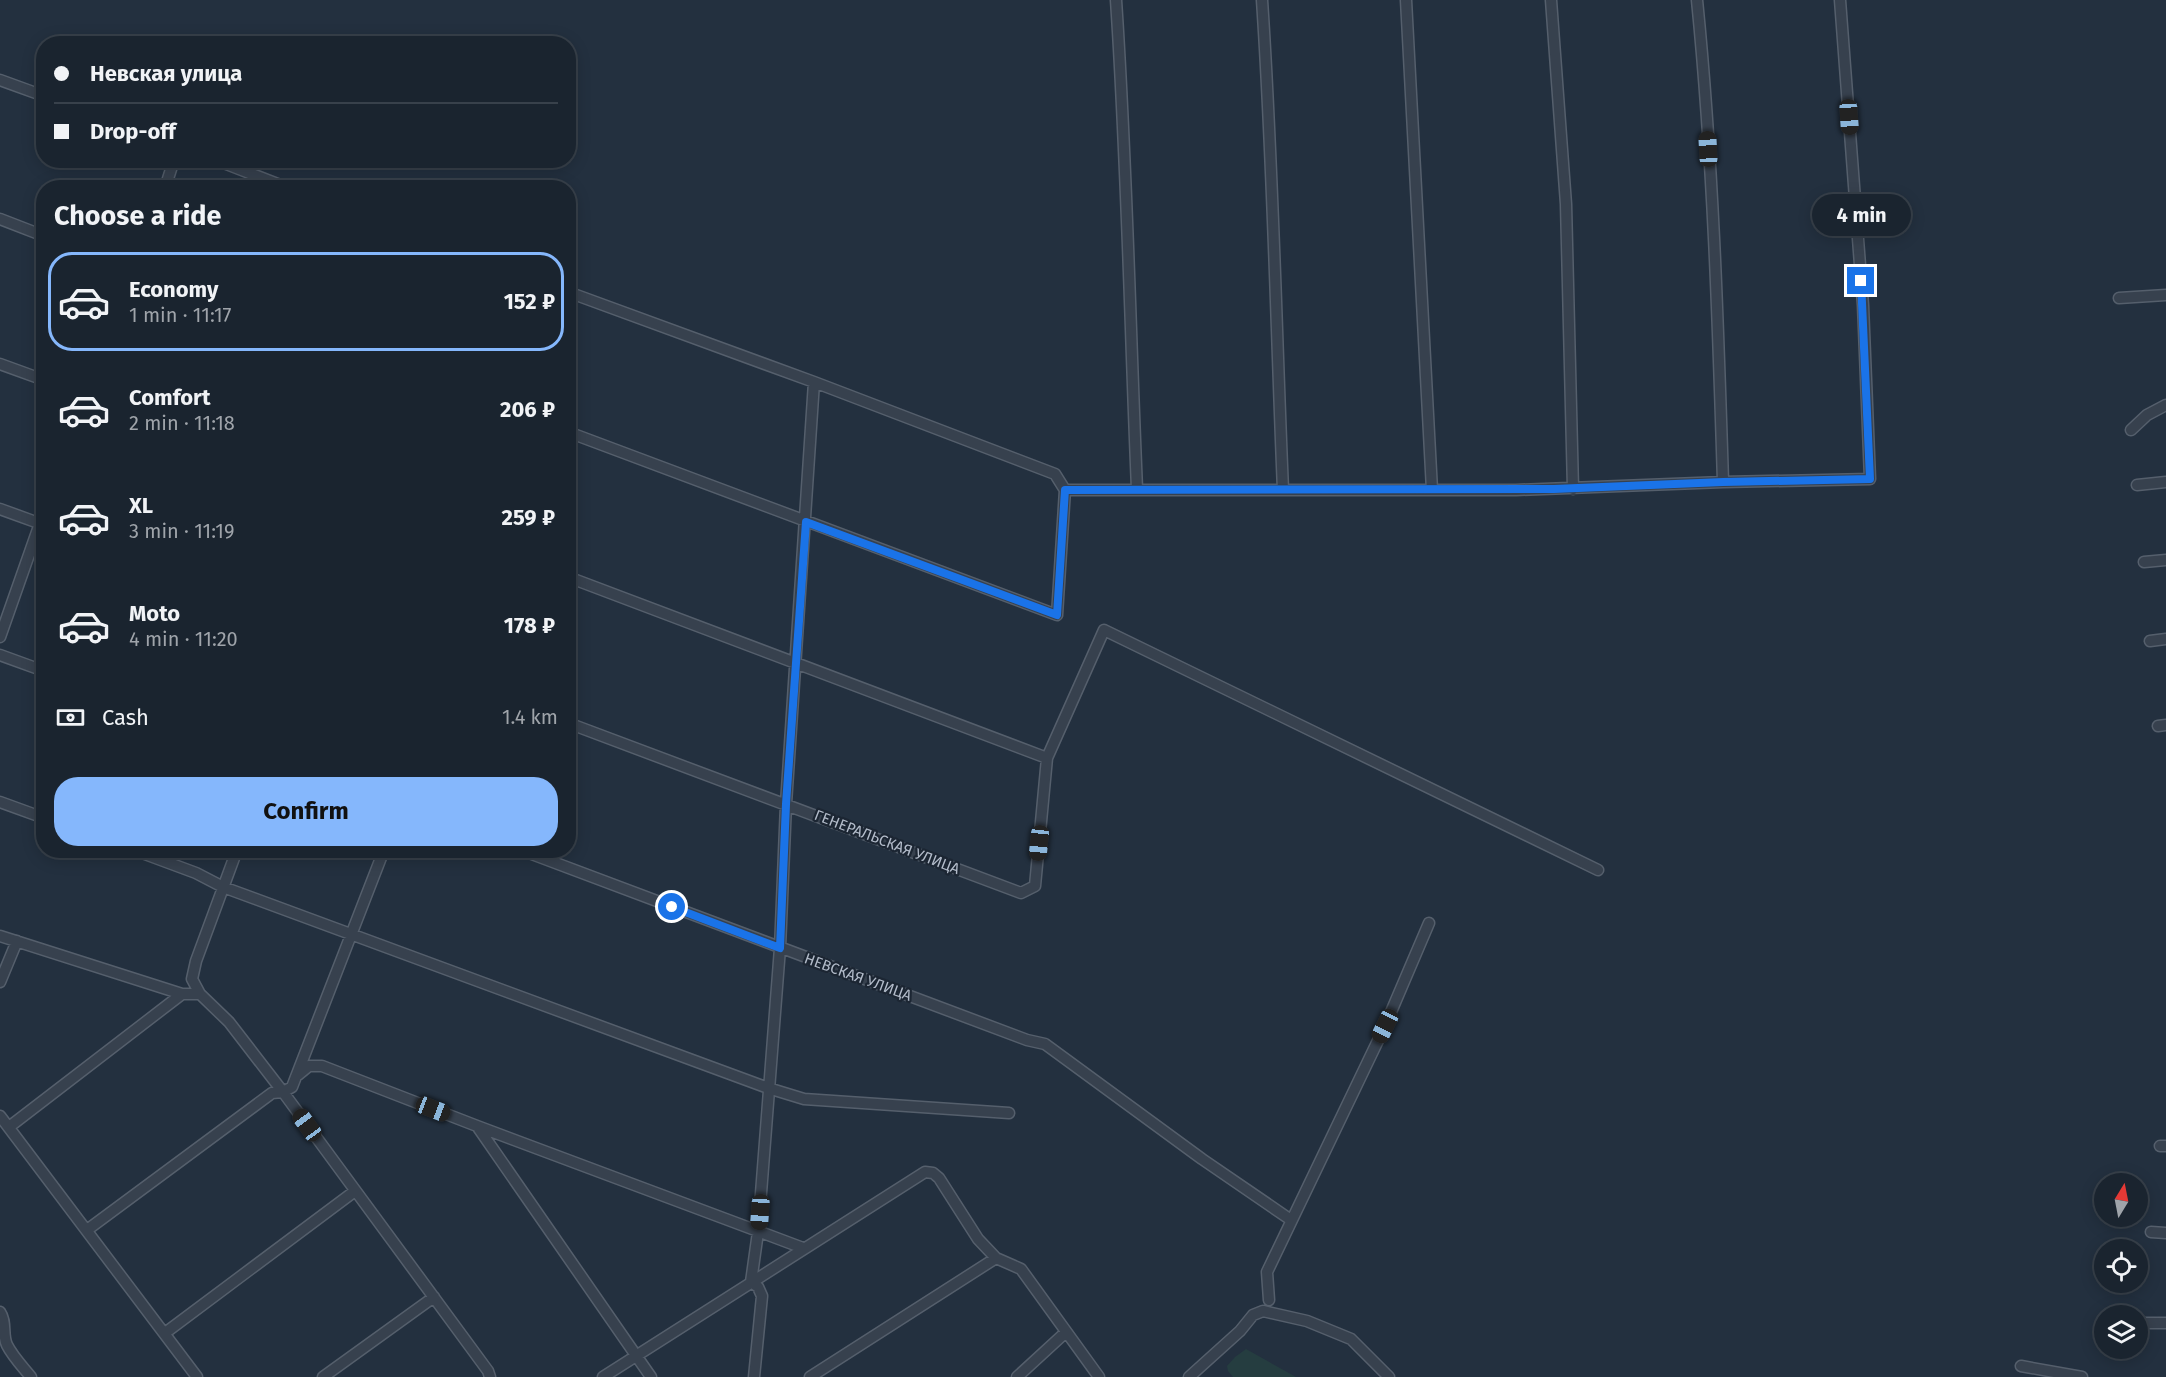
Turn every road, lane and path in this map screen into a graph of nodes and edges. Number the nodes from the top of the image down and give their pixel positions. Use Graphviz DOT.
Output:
graph roads {
  1 [pos="1116,0"];
  2 [pos="1262,0"];
  3 [pos="1406,0"];
  4 [pos="1551,0"];
  5 [pos="1697,0"];
  6 [pos="1840,0"];
  7 [pos="0,80"];
  8 [pos="36,93"];
  9 [pos="237,168"];
  10 [pos="267,180"];
  11 [pos="0,219"];
  12 [pos="36,233"];
  13 [pos="576,295"];
  14 [pos="2166,295"];
  15 [pos="2119,298"];
  16 [pos="0,364"];
  17 [pos="36,377"];
  18 [pos="814,382"];
  19 [pos="2166,405"];
  20 [pos="2132,430"];
  21 [pos="576,435"];
  22 [pos="1723,482"];
  23 [pos="2166,482"];
  24 [pos="2137,485"];
  25 [pos="1137,489"];
  26 [pos="1573,489"];
  27 [pos="1065,490"];
  28 [pos="1283,490"];
  29 [pos="1432,490"];
  30 [pos="0,509"];
  31 [pos="806,522"];
  32 [pos="36,523"];
  33 [pos="36,539"];
  34 [pos="2166,560"];
  35 [pos="2144,562"];
  36 [pos="576,580"];
  37 [pos="0,637"];
  38 [pos="2166,639"];
  39 [pos="2150,640"];
  40 [pos="0,655"];
  41 [pos="796,662"];
  42 [pos="36,668"];
  43 [pos="576,726"];
  44 [pos="1047,758"];
  45 [pos="0,802"];
  46 [pos="786,804"];
  47 [pos="36,815"];
  48 [pos="156,858"];
  49 [pos="234,858"];
  50 [pos="381,858"];
  51 [pos="542,858"];
  52 [pos="1598,870"];
  53 [pos="224,886"];
  54 [pos="1429,923"];
  55 [pos="352,934"];
  56 [pos="0,936"];
  57 [pos="17,941"];
  58 [pos="780,948"];
  59 [pos="0,982"];
  60 [pos="182,994"];
  61 [pos="200,994"];
  62 [pos="298,1075"];
  63 [pos="768,1088"];
  64 [pos="283,1092"];
  65 [pos="1009,1113"];
  66 [pos="0,1116"];
  67 [pos="477,1126"];
  68 [pos="9,1127"];
  69 [pos="355,1191"];
  70 [pos="1291,1220"];
  71 [pos="87,1230"];
  72 [pos="758,1232"];
  73 [pos="2151,1232"];
  74 [pos="2166,1233"];
  75 [pos="803,1248"];
  76 [pos="996,1258"];
  77 [pos="752,1282"];
  78 [pos="434,1297"];
  79 [pos="1269,1300"];
  80 [pos="0,1312"];
  81 [pos="2148,1323"];
  82 [pos="2166,1323"];
  83 [pos="1066,1332"];
  84 [pos="165,1333"];
  85 [pos="637,1355"];
  86 [pos="2021,1366"];
  87 [pos="31,1377"];
  88 [pos="197,1377"];
  89 [pos="323,1377"];
  90 [pos="490,1377"];
  91 [pos="603,1377"];
  92 [pos="651,1377"];
  93 [pos="754,1377"];
  94 [pos="810,1377"];
  95 [pos="1017,1377"];
  96 [pos="1099,1377"];
  97 [pos="1189,1377"];
  98 [pos="1389,1377"];
  99 [pos="2082,1377"];
  1 -- 25 [label="street"];
  2 -- 28 [label="street"];
  3 -- 29 [label="street"];
  4 -- 26 [label="street"];
  5 -- 22 [label="street"];
  6 -- 22 [label="street"];
  7 -- 8 [label="street"];
  9 -- 10 [label="street"];
  11 -- 12 [label="street"];
  13 -- 18 [label="street"];
  14 -- 15 [label="street"];
  16 -- 17 [label="street"];
  18 -- 27 [label="street"];
  18 -- 31 [label="street"];
  19 -- 20 [label="street"];
  21 -- 31 [label="street"];
  22 -- 26 [label="street"];
  23 -- 24 [label="street"];
  25 -- 27 [label="street"];
  25 -- 28 [label="street"];
  26 -- 29 [label="street"];
  27 -- 31 [label="street"];
  28 -- 29 [label="street"];
  30 -- 32 [label="street"];
  31 -- 41 [label="street"];
  33 -- 37 [label="street"];
  34 -- 35 [label="street"];
  36 -- 41 [label="street"];
  38 -- 39 [label="street"];
  40 -- 42 [label="street"];
  41 -- 44 [label="street"];
  41 -- 46 [label="street"];
  43 -- 46 [label="street, ГЕНЕРАЛЬСКАЯ УЛИЦА"];
  44 -- 46 [label="street, ГЕНЕРАЛЬСКАЯ УЛИЦА"];
  44 -- 52 [label="street"];
  45 -- 47 [label="street"];
  46 -- 58 [label="street"];
  48 -- 53 [label="street"];
  49 -- 53 [label="street"];
  50 -- 55 [label="street"];
  51 -- 58 [label="street, НЕВСКАЯ УЛИЦА"];
  53 -- 55 [label="street"];
  53 -- 61 [label="street"];
  54 -- 70 [label="street"];
  55 -- 62 [label="street"];
  55 -- 63 [label="street"];
  56 -- 57 [label="street"];
  57 -- 59 [label="street"];
  57 -- 60 [label="street"];
  58 -- 63 [label="street"];
  58 -- 70 [label="street, НЕВСКАЯ УЛИЦА"];
  60 -- 61 [label="street"];
  60 -- 68 [label="street"];
  61 -- 64 [label="street"];
  62 -- 64 [label="street"];
  62 -- 67 [label="street"];
  63 -- 65 [label="street"];
  63 -- 72 [label="street"];
  64 -- 69 [label="street"];
  64 -- 71 [label="street"];
  66 -- 68 [label="street"];
  67 -- 72 [label="street"];
  67 -- 85 [label="street"];
  68 -- 71 [label="street"];
  69 -- 78 [label="street"];
  69 -- 84 [label="street"];
  70 -- 79 [label="street"];
  71 -- 84 [label="street"];
  72 -- 75 [label="street"];
  72 -- 77 [label="street"];
  73 -- 74 [label="street"];
  75 -- 76 [label="street"];
  75 -- 77 [label="street"];
  76 -- 83 [label="street"];
  76 -- 94 [label="street"];
  77 -- 85 [label="street"];
  77 -- 93 [label="street"];
  78 -- 89 [label="street"];
  78 -- 90 [label="street"];
  80 -- 87 [label="street"];
  81 -- 82 [label="street"];
  83 -- 95 [label="street"];
  83 -- 96 [label="street"];
  84 -- 88 [label="street"];
  85 -- 91 [label="street"];
  85 -- 92 [label="street"];
  86 -- 99 [label="street"];
  97 -- 98 [label="street"];
}
